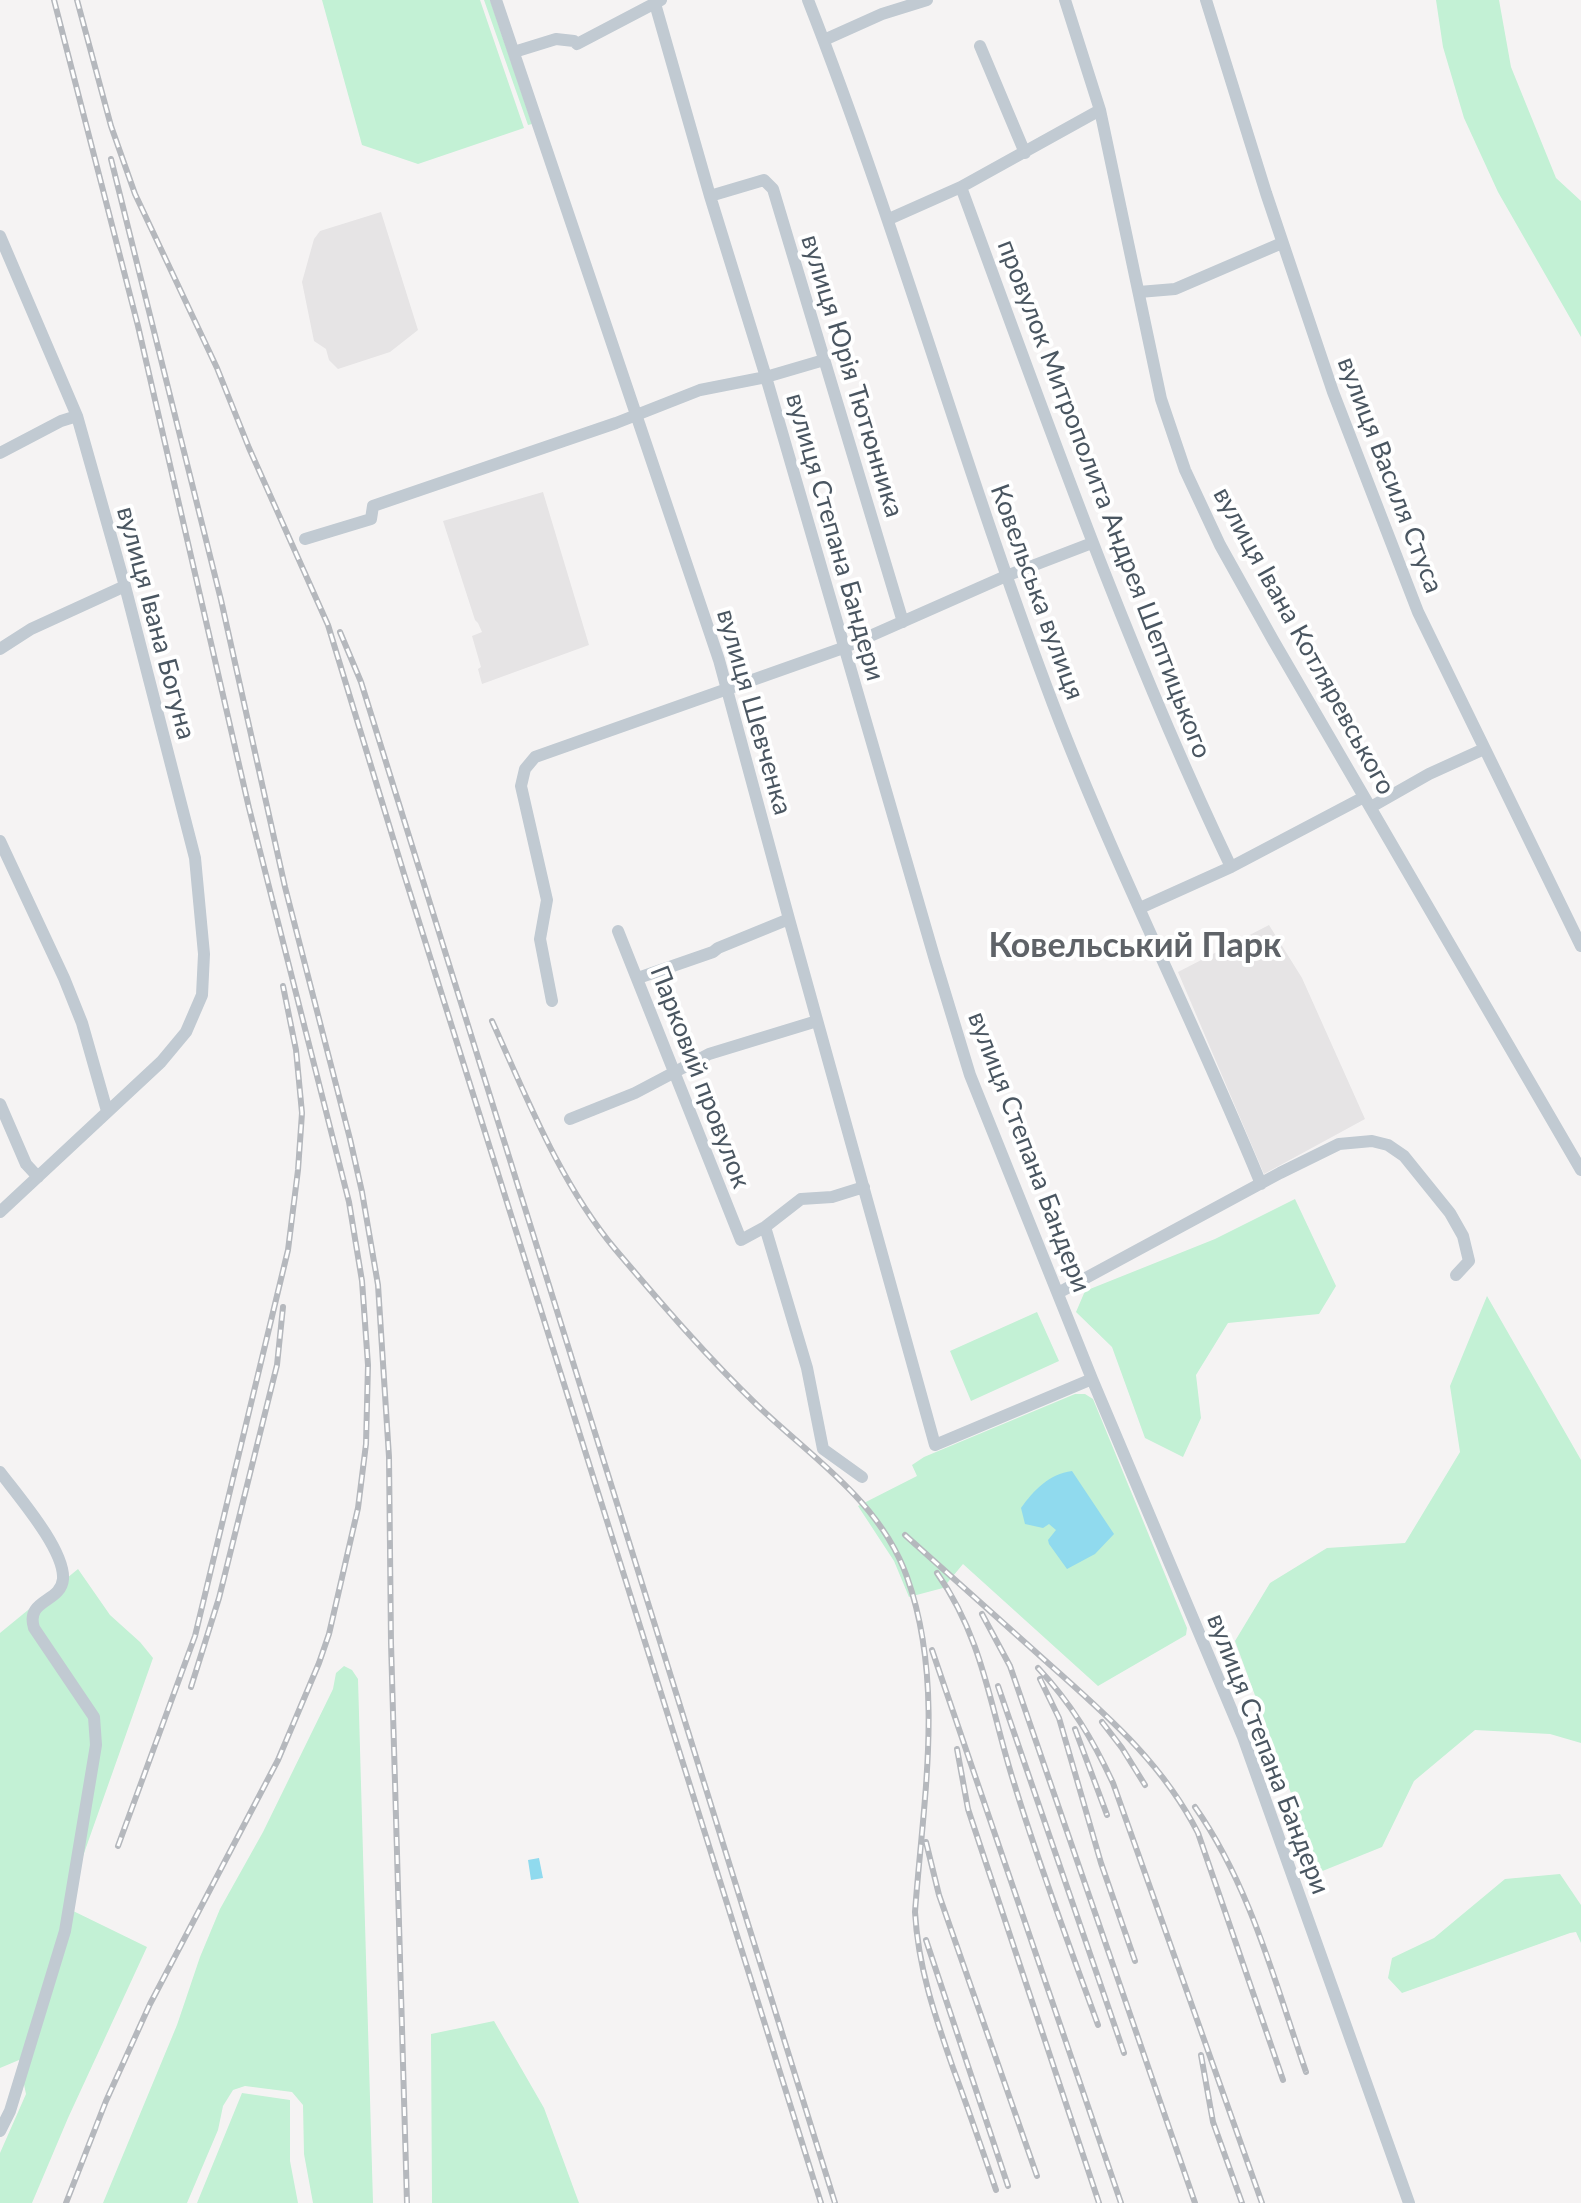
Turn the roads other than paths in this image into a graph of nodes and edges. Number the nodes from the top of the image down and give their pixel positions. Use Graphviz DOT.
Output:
graph roads {
  1 [pos="496,0"];
  2 [pos="808,0"];
  3 [pos="927,0"];
  4 [pos="1065,0"];
  5 [pos="1206,0"];
  6 [pos="657,1"];
  7 [pos="824,40"];
  8 [pos="980,46"];
  9 [pos="514,52"];
  10 [pos="1100,110"];
  11 [pos="1025,153"];
  12 [pos="961,187"];
  13 [pos="710,196"];
  14 [pos="889,219"];
  15 [pos="0,236"];
  16 [pos="1282,243"];
  17 [pos="1139,292"];
  18 [pos="824,360"];
  19 [pos="766,377"];
  20 [pos="637,414"];
  21 [pos="77,416"];
  22 [pos="0,453"];
  23 [pos="305,539"];
  24 [pos="1092,543"];
  25 [pos="1006,576"];
  26 [pos="125,586"];
  27 [pos="903,622"];
  28 [pos="843,648"];
  29 [pos="0,649"];
  30 [pos="728,691"];
  31 [pos="1484,749"];
  32 [pos="1367,802"];
  33 [pos="0,841"];
  34 [pos="1231,867"];
  35 [pos="1140,908"];
  36 [pos="789,919"];
  37 [pos="618,931"];
  38 [pos="1581,946"];
  39 [pos="638,978"];
  40 [pos="552,1001"];
  41 [pos="817,1021"];
  42 [pos="674,1072"];
  43 [pos="0,1104"];
  44 [pos="107,1111"];
  45 [pos="570,1119"];
  46 [pos="1581,1170"];
  47 [pos="38,1177"];
  48 [pos="1261,1184"];
  49 [pos="864,1187"];
  50 [pos="0,1212"];
  51 [pos="765,1227"];
  52 [pos="1456,1275"];
  53 [pos="1058,1293"];
  54 [pos="1092,1379"];
  55 [pos="0,1472"];
  56 [pos="862,1477"];
  57 [pos="5,2112"];
  58 [pos="0,2131"];
  59 [pos="1409,2203"];
  1 -- 9 [label="street, вулиця Шевченка"];
  2 -- 7 [label="street, Ковельська вулиця"];
  3 -- 7 [label="street"];
  4 -- 10 [label="street, вулиця Івана Котляревського"];
  5 -- 16 [label="street, вулиця Василя Стуса"];
  6 -- 9 [label="street"];
  6 -- 13 [label="street, вулиця Степана Бандери"];
  7 -- 14 [label="street, Ковельська вулиця"];
  8 -- 11 [label="street"];
  9 -- 20 [label="street, вулиця Шевченка"];
  10 -- 11 [label="street"];
  10 -- 17 [label="street, вулиця Івана Котляревського"];
  11 -- 12 [label="street"];
  12 -- 14 [label="street"];
  12 -- 24 [label="street, провулок Митрополита Андрея Шептицького"];
  13 -- 18 [label="street, вулиця Юрія Тютюнника"];
  13 -- 19 [label="street, вулиця Степана Бандери"];
  14 -- 25 [label="street, Ковельська вулиця"];
  15 -- 21 [label="street, вулиця Івана Богуна"];
  16 -- 17 [label="street"];
  16 -- 31 [label="street, вулиця Василя Стуса"];
  17 -- 32 [label="street, вулиця Івана Котляревського"];
  18 -- 19 [label="street"];
  18 -- 27 [label="street, вулиця Юрія Тютюнника"];
  19 -- 20 [label="street"];
  19 -- 28 [label="street, вулиця Степана Бандери"];
  20 -- 23 [label="street"];
  20 -- 30 [label="street, вулиця Шевченка"];
  21 -- 22 [label="street"];
  21 -- 26 [label="street, вулиця Івана Богуна"];
  24 -- 25 [label="street"];
  24 -- 34 [label="street, провулок Митрополита Андрея Шептицького"];
  25 -- 27 [label="street"];
  25 -- 35 [label="street, Ковельська вулиця"];
  26 -- 29 [label="street"];
  26 -- 44 [label="street, вулиця Івана Богуна"];
  27 -- 28 [label="street"];
  28 -- 30 [label="street"];
  28 -- 53 [label="street, вулиця Степана Бандери"];
  30 -- 36 [label="street, вулиця Шевченка"];
  30 -- 40 [label="street"];
  31 -- 32 [label="street"];
  31 -- 38 [label="street, вулиця Василя Стуса"];
  32 -- 34 [label="street"];
  32 -- 46 [label="street, вулиця Івана Котляревського"];
  33 -- 44 [label="street"];
  34 -- 35 [label="street"];
  35 -- 48 [label="street, Ковельська вулиця"];
  36 -- 39 [label="street"];
  36 -- 41 [label="street, вулиця Шевченка"];
  37 -- 39 [label="street, Парковий провулок"];
  39 -- 42 [label="street, Парковий провулок"];
  41 -- 42 [label="street"];
  41 -- 49 [label="street, вулиця Шевченка"];
  42 -- 45 [label="street"];
  42 -- 51 [label="street, Парковий провулок"];
  43 -- 47 [label="street"];
  44 -- 47 [label="street, вулиця Івана Богуна"];
  47 -- 50 [label="street, вулиця Івана Богуна"];
  48 -- 52 [label="street"];
  48 -- 53 [label="street"];
  49 -- 51 [label="street"];
  49 -- 54 [label="street, вулиця Шевченка"];
  51 -- 56 [label="street"];
  53 -- 54 [label="street, вулиця Степана Бандери"];
  54 -- 59 [label="street, вулиця Степана Бандери"];
  55 -- 57 [label="street"];
  57 -- 58 [label="street"];
}
